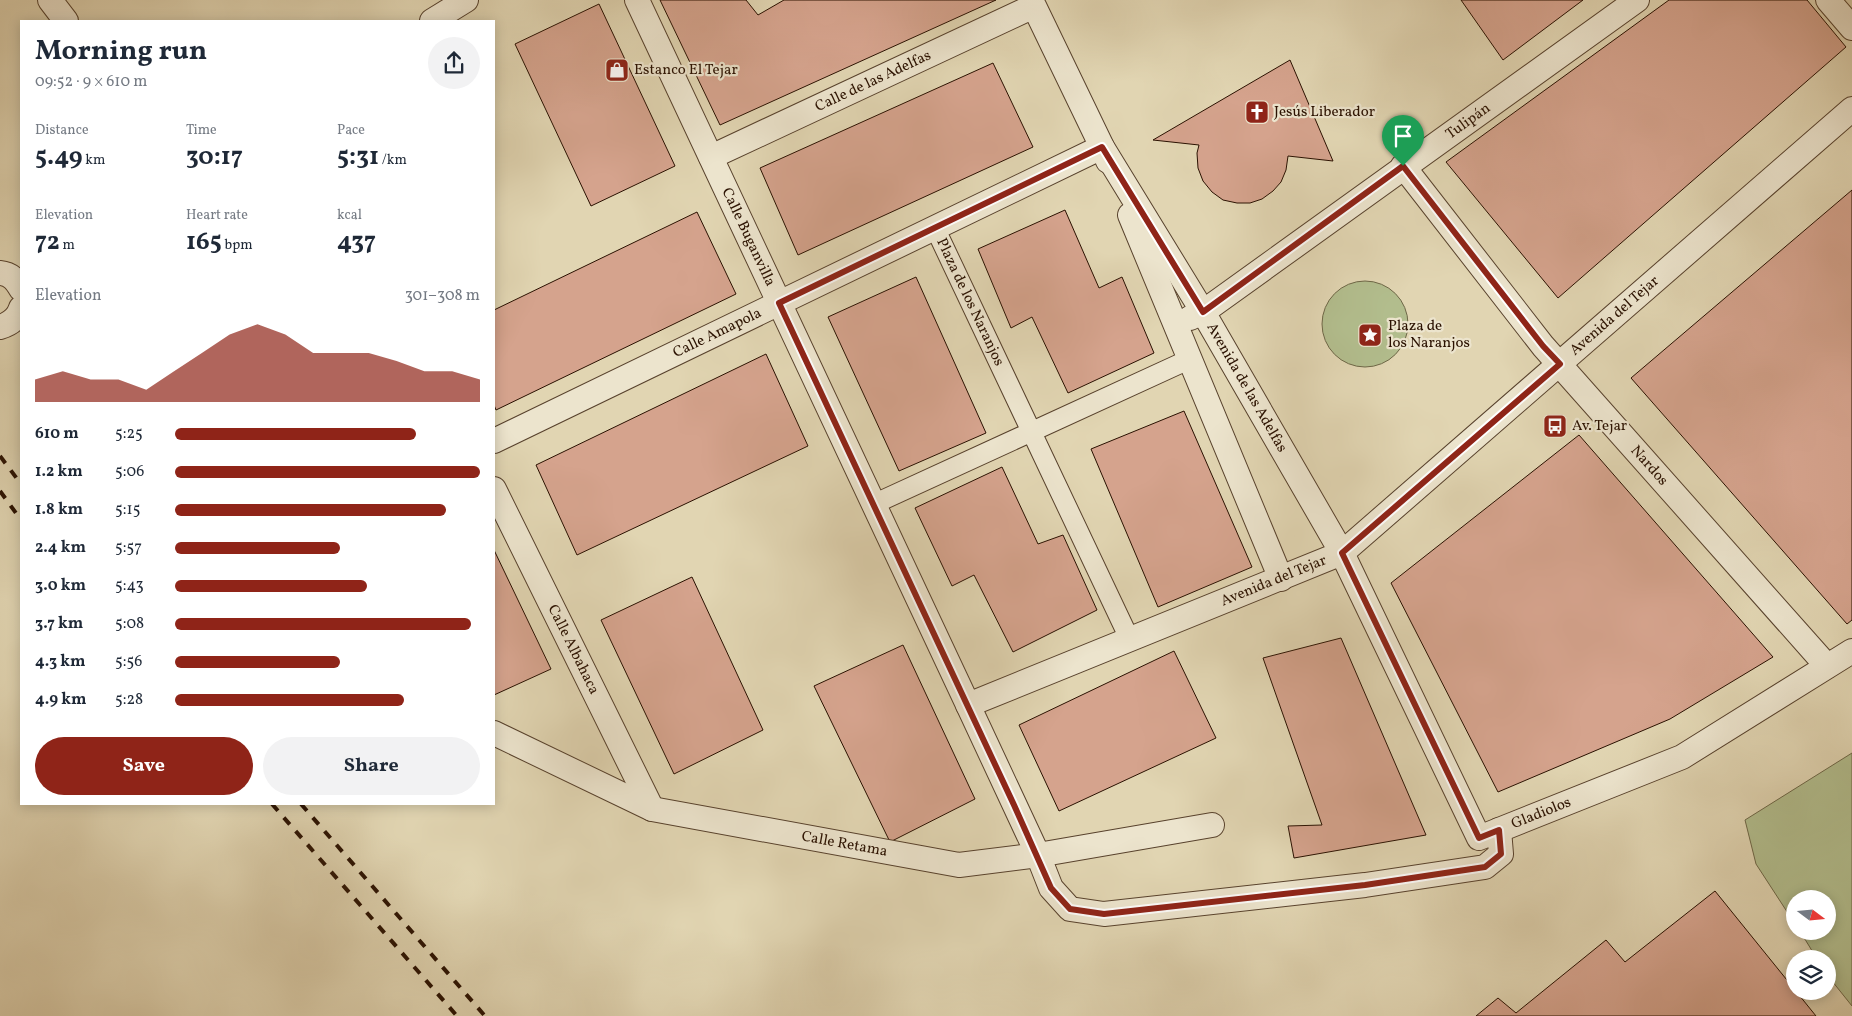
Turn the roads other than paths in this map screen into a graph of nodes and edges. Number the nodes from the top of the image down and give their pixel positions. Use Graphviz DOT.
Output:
graph roads {
  1 [pos="50,0"];
  2 [pos="466,0"];
  3 [pos="637,0"];
  4 [pos="1636,0"];
  5 [pos="1828,0"];
  6 [pos="1034,6"];
  7 [pos="65,20"];
  8 [pos="434,20"];
  9 [pos="1852,28"];
  10 [pos="1852,109"];
  11 [pos="1102,147"];
  12 [pos="711,157"];
  13 [pos="1403,166"];
  14 [pos="935,228"];
  15 [pos="779,303"];
  16 [pos="1203,312"];
  17 [pos="20,314"];
  18 [pos="1176,326"];
  19 [pos="0,327"];
  20 [pos="1190,359"];
  21 [pos="1560,364"];
  22 [pos="1032,432"];
  23 [pos="495,441"];
  24 [pos="495,491"];
  25 [pos="874,504"];
  26 [pos="1342,553"];
  27 [pos="1280,579"];
  28 [pos="1130,640"];
  29 [pos="1852,651"];
  30 [pos="1827,666"];
  31 [pos="968,705"];
  32 [pos="495,733"];
  33 [pos="652,809"];
  34 [pos="1212,825"];
  35 [pos="1499,830"];
  36 [pos="1038,855"];
  1 -- 7 [label="street"];
  2 -- 8 [label="street"];
  3 -- 12 [label="street, Calle Buganvilla"];
  4 -- 13 [label="street, Tulipán"];
  5 -- 9 [label="street"];
  6 -- 11 [label="street, Avenida de las Adelfas"];
  6 -- 12 [label="street, Calle de las Adelfas"];
  10 -- 21 [label="street, Avenida del Tejar"];
  11 -- 14 [label="street, Calle Amapola"];
  11 -- 16 [label="street, Avenida de las Adelfas"];
  11 -- 18 [label="street, Avenida de las Adelfas"];
  12 -- 15 [label="street, Calle Buganvilla"];
  13 -- 16 [label="street, Tulipán"];
  13 -- 21 [label="street, Nardos"];
  14 -- 15 [label="street, Calle Amapola"];
  14 -- 22 [label="street, Plaza de los Naranjos"];
  15 -- 23 [label="street, Calle Amapola"];
  15 -- 25 [label="street, Calle Buganvilla"];
  16 -- 18 [label="street, Tulipán"];
  16 -- 26 [label="street, Avenida de las Adelfas"];
  17 -- 19 [label="street"];
  18 -- 20 [label="street, Avenida de las Adelfas"];
  20 -- 22 [label="street"];
  20 -- 27 [label="street, Avenida de las Adelfas"];
  21 -- 26 [label="street, Avenida del Tejar"];
  21 -- 30 [label="street, Nardos"];
  22 -- 25 [label="street"];
  22 -- 28 [label="street, Plaza de los Naranjos"];
  24 -- 33 [label="street, Calle Albahaca"];
  25 -- 31 [label="street, Calle Buganvilla"];
  26 -- 27 [label="street, Avenida del Tejar"];
  26 -- 35 [label="street, Gladiolos"];
  27 -- 28 [label="street, Avenida del Tejar"];
  28 -- 31 [label="street, Avenida del Tejar"];
  29 -- 30 [label="street, Gladiolos"];
  30 -- 35 [label="street, Gladiolos"];
  31 -- 36 [label="street, Calle Buganvilla"];
  32 -- 33 [label="street, Calle Retama"];
  33 -- 36 [label="street, Calle Retama"];
  34 -- 36 [label="street, Calle Retama"];
  35 -- 36 [label="street, Calle Buganvilla"];
}
